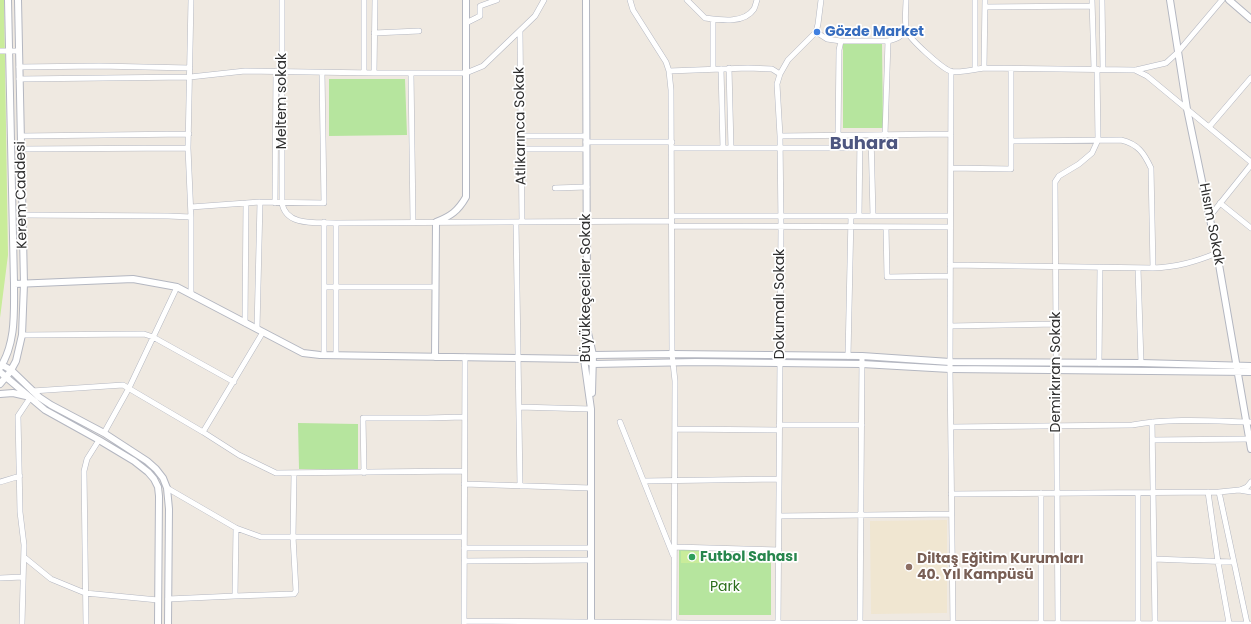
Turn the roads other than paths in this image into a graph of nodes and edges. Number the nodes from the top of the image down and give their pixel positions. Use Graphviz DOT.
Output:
graph roads {
  1 [pos="8,0"];
  2 [pos="18,0"];
  3 [pos="191,0"];
  4 [pos="282,0"];
  5 [pos="364,0"];
  6 [pos="375,0"];
  7 [pos="466,0"];
  8 [pos="497,0"];
  9 [pos="544,0"];
  10 [pos="586,0"];
  11 [pos="630,0"];
  12 [pos="687,0"];
  13 [pos="757,0"];
  14 [pos="821,0"];
  15 [pos="906,0"];
  16 [pos="975,0"];
  17 [pos="985,0"];
  18 [pos="1092,0"];
  19 [pos="1102,0"];
  20 [pos="1170,0"];
  21 [pos="1222,0"];
  22 [pos="1229,0"];
  23 [pos="1092,6"];
  24 [pos="985,7"];
  25 [pos="713,19"];
  26 [pos="1251,19"];
  27 [pos="466,23"];
  28 [pos="906,30"];
  29 [pos="419,31"];
  30 [pos="520,31"];
  31 [pos="816,32"];
  32 [pos="374,34"];
  33 [pos="841,41"];
  34 [pos="888,41"];
  35 [pos="0,51"];
  36 [pos="10,51"];
  37 [pos="19,51"];
  38 [pos="1178,52"];
  39 [pos="19,67"];
  40 [pos="190,68"];
  41 [pos="729,68"];
  42 [pos="984,68"];
  43 [pos="713,69"];
  44 [pos="721,69"];
  45 [pos="975,69"];
  46 [pos="1011,69"];
  47 [pos="1098,69"];
  48 [pos="1135,70"];
  49 [pos="276,71"];
  50 [pos="283,71"];
  51 [pos="670,71"];
  52 [pos="951,71"];
  53 [pos="322,72"];
  54 [pos="364,73"];
  55 [pos="374,73"];
  56 [pos="410,73"];
  57 [pos="466,73"];
  58 [pos="780,74"];
  59 [pos="190,77"];
  60 [pos="1251,78"];
  61 [pos="19,79"];
  62 [pos="1187,109"];
  63 [pos="1209,127"];
  64 [pos="189,134"];
  65 [pos="951,134"];
  66 [pos="872,135"];
  67 [pos="885,135"];
  68 [pos="21,136"];
  69 [pos="521,136"];
  70 [pos="780,136"];
  71 [pos="838,136"];
  72 [pos="860,136"];
  73 [pos="586,139"];
  74 [pos="1098,140"];
  75 [pos="1011,141"];
  76 [pos="672,145"];
  77 [pos="188,148"];
  78 [pos="723,148"];
  79 [pos="731,148"];
  80 [pos="780,148"];
  81 [pos="859,148"];
  82 [pos="21,149"];
  83 [pos="521,149"];
  84 [pos="586,149"];
  85 [pos="1251,163"];
  86 [pos="950,168"];
  87 [pos="586,187"];
  88 [pos="555,188"];
  89 [pos="260,202"];
  90 [pos="275,202"];
  91 [pos="246,203"];
  92 [pos="282,203"];
  93 [pos="1220,203"];
  94 [pos="191,207"];
  95 [pos="22,215"];
  96 [pos="780,216"];
  97 [pos="851,216"];
  98 [pos="859,216"];
  99 [pos="873,216"];
  100 [pos="950,216"];
  101 [pos="1210,216"];
  102 [pos="191,217"];
  103 [pos="586,221"];
  104 [pos="672,221"];
  105 [pos="324,222"];
  106 [pos="413,222"];
  107 [pos="436,222"];
  108 [pos="516,222"];
  109 [pos="522,222"];
  110 [pos="336,223"];
  111 [pos="781,227"];
  112 [pos="850,227"];
  113 [pos="886,227"];
  114 [pos="950,227"];
  115 [pos="1251,228"];
  116 [pos="1217,253"];
  117 [pos="950,265"];
  118 [pos="1056,267"];
  119 [pos="1100,267"];
  120 [pos="1138,268"];
  121 [pos="1153,268"];
  122 [pos="950,276"];
  123 [pos="14,284"];
  124 [pos="24,284"];
  125 [pos="178,287"];
  126 [pos="324,287"];
  127 [pos="336,287"];
  128 [pos="435,287"];
  129 [pos="191,294"];
  130 [pos="245,323"];
  131 [pos="1057,324"];
  132 [pos="587,325"];
  133 [pos="950,326"];
  134 [pos="260,331"];
  135 [pos="22,335"];
  136 [pos="153,337"];
  137 [pos="672,354"];
  138 [pos="324,355"];
  139 [pos="336,355"];
  140 [pos="593,355"];
  141 [pos="780,355"];
  142 [pos="848,356"];
  143 [pos="862,356"];
  144 [pos="435,357"];
  145 [pos="465,357"];
  146 [pos="518,358"];
  147 [pos="584,359"];
  148 [pos="950,362"];
  149 [pos="673,363"];
  150 [pos="780,363"];
  151 [pos="1057,363"];
  152 [pos="1100,363"];
  153 [pos="1141,363"];
  154 [pos="593,364"];
  155 [pos="862,364"];
  156 [pos="1,366"];
  157 [pos="1251,366"];
  158 [pos="1237,368"];
  159 [pos="950,369"];
  160 [pos="11,370"];
  161 [pos="1057,370"];
  162 [pos="0,372"];
  163 [pos="1251,372"];
  164 [pos="7,376"];
  165 [pos="234,382"];
  166 [pos="0,384"];
  167 [pos="128,388"];
  168 [pos="32,391"];
  169 [pos="0,394"];
  170 [pos="29,398"];
  171 [pos="519,407"];
  172 [pos="592,409"];
  173 [pos="464,417"];
  174 [pos="620,422"];
  175 [pos="1152,422"];
  176 [pos="1248,422"];
  177 [pos="862,425"];
  178 [pos="1056,425"];
  179 [pos="951,427"];
  180 [pos="779,428"];
  181 [pos="675,429"];
  182 [pos="203,432"];
  183 [pos="104,433"];
  184 [pos="1250,439"];
  185 [pos="99,440"];
  186 [pos="1152,440"];
  187 [pos="1251,449"];
  188 [pos="464,471"];
  189 [pos="364,473"];
  190 [pos="294,474"];
  191 [pos="20,476"];
  192 [pos="779,479"];
  193 [pos="644,481"];
  194 [pos="675,481"];
  195 [pos="0,482"];
  196 [pos="1251,482"];
  197 [pos="464,484"];
  198 [pos="520,486"];
  199 [pos="167,488"];
  200 [pos="591,488"];
  201 [pos="1239,490"];
  202 [pos="1056,492"];
  203 [pos="1138,492"];
  204 [pos="1153,492"];
  205 [pos="1208,492"];
  206 [pos="1219,492"];
  207 [pos="1251,492"];
  208 [pos="1041,493"];
  209 [pos="952,494"];
  210 [pos="952,514"];
  211 [pos="861,515"];
  212 [pos="779,516"];
  213 [pos="236,528"];
  214 [pos="293,537"];
  215 [pos="464,538"];
  216 [pos="675,546"];
  217 [pos="464,548"];
  218 [pos="591,548"];
  219 [pos="778,550"];
  220 [pos="24,557"];
  221 [pos="674,558"];
  222 [pos="1154,559"];
  223 [pos="591,560"];
  224 [pos="464,561"];
  225 [pos="1218,562"];
  226 [pos="1233,562"];
  227 [pos="23,577"];
  228 [pos="0,578"];
  229 [pos="85,593"];
  230 [pos="235,596"];
  231 [pos="168,599"];
  232 [pos="158,600"];
  233 [pos="464,622"];
  234 [pos="532,623"];
  235 [pos="591,623"];
  236 [pos="674,623"];
  237 [pos="1138,623"];
  238 [pos="1155,623"];
  239 [pos="22,624"];
  240 [pos="86,624"];
  241 [pos="158,624"];
  242 [pos="168,624"];
  243 [pos="778,624"];
  244 [pos="860,624"];
  245 [pos="952,624"];
  246 [pos="1041,624"];
  247 [pos="1058,624"];
  248 [pos="1129,624"];
  249 [pos="1194,624"];
  250 [pos="1206,624"];
  251 [pos="1229,624"];
  252 [pos="1247,624"];
  253 [pos="1251,624"];
  1 -- 36 [label="street, Kerem Caddesi"];
  2 -- 37 [label="street, Kerem Caddesi"];
  3 -- 40 [label="street"];
  4 -- 50 [label="street, Meltem sokak"];
  5 -- 54 [label="street"];
  6 -- 32 [label="street"];
  7 -- 27 [label="street"];
  8 -- 27 [label="street"];
  9 -- 30 [label="street"];
  10 -- 73 [label="street, Büyükkeçeciler Sokak"];
  11 -- 51 [label="street"];
  12 -- 25 [label="street"];
  13 -- 25 [label="street"];
  14 -- 31 [label="street"];
  15 -- 28 [label="street"];
  16 -- 45 [label="street"];
  17 -- 24 [label="street"];
  18 -- 23 [label="street"];
  19 -- 47 [label="street"];
  20 -- 38 [label="street, Hısım Sokak"];
  21 -- 38 [label="street"];
  22 -- 26 [label="street"];
  23 -- 24 [label="street"];
  23 -- 47 [label="street"];
  24 -- 42 [label="street"];
  25 -- 43 [label="street"];
  27 -- 57 [label="street"];
  28 -- 34 [label="street"];
  28 -- 52 [label="street"];
  29 -- 32 [label="street"];
  30 -- 57 [label="street"];
  30 -- 69 [label="street, Atlıkarınca Sokak"];
  31 -- 33 [label="street"];
  31 -- 58 [label="street, Dokumalı Sokak"];
  32 -- 55 [label="street"];
  33 -- 34 [label="street"];
  33 -- 71 [label="street"];
  34 -- 67 [label="street"];
  35 -- 36 [label="street"];
  36 -- 37 [label="street"];
  36 -- 123 [label="street, Kerem Caddesi"];
  37 -- 39 [label="street, Kerem Caddesi"];
  38 -- 48 [label="street"];
  38 -- 62 [label="street, Hısım Sokak"];
  39 -- 40 [label="street"];
  39 -- 61 [label="street, Kerem Caddesi"];
  40 -- 59 [label="street"];
  41 -- 44 [label="street"];
  41 -- 58 [label="street"];
  41 -- 79 [label="street"];
  42 -- 45 [label="street"];
  42 -- 46 [label="street"];
  43 -- 44 [label="street"];
  43 -- 51 [label="street"];
  44 -- 78 [label="street"];
  45 -- 52 [label="street"];
  46 -- 47 [label="street"];
  46 -- 75 [label="street"];
  47 -- 48 [label="street"];
  47 -- 74 [label="street"];
  48 -- 62 [label="street"];
  49 -- 50 [label="street"];
  49 -- 59 [label="street"];
  49 -- 90 [label="street, Meltem sokak"];
  50 -- 53 [label="street"];
  50 -- 92 [label="street, Meltem sokak"];
  51 -- 76 [label="street"];
  52 -- 65 [label="street"];
  53 -- 54 [label="street"];
  53 -- 92 [label="street"];
  54 -- 55 [label="street"];
  55 -- 56 [label="street"];
  56 -- 57 [label="street"];
  56 -- 106 [label="street"];
  57 -- 107 [label="street"];
  58 -- 70 [label="street, Dokumalı Sokak"];
  59 -- 61 [label="street"];
  59 -- 64 [label="street"];
  60 -- 63 [label="street"];
  61 -- 68 [label="street, Kerem Caddesi"];
  62 -- 63 [label="street"];
  62 -- 101 [label="street, Hısım Sokak"];
  63 -- 85 [label="street"];
  64 -- 68 [label="street"];
  64 -- 77 [label="street"];
  65 -- 67 [label="street"];
  65 -- 86 [label="street"];
  66 -- 67 [label="street"];
  66 -- 72 [label="street"];
  66 -- 99 [label="street"];
  68 -- 82 [label="street, Kerem Caddesi"];
  69 -- 73 [label="street"];
  69 -- 83 [label="street, Atlıkarınca Sokak"];
  70 -- 71 [label="street"];
  70 -- 80 [label="street, Dokumalı Sokak"];
  71 -- 72 [label="street"];
  72 -- 81 [label="street"];
  73 -- 76 [label="street"];
  73 -- 84 [label="street, Büyükkeçeciler Sokak"];
  74 -- 75 [label="street"];
  74 -- 118 [label="street, Demirkıran Sokak"];
  74 -- 121 [label="street"];
  75 -- 86 [label="street"];
  76 -- 78 [label="street"];
  76 -- 104 [label="street"];
  77 -- 82 [label="street"];
  77 -- 94 [label="street"];
  78 -- 79 [label="street"];
  79 -- 80 [label="street"];
  80 -- 81 [label="street"];
  80 -- 96 [label="street, Dokumalı Sokak"];
  81 -- 98 [label="street"];
  82 -- 95 [label="street, Kerem Caddesi"];
  83 -- 84 [label="street"];
  83 -- 109 [label="street, Atlıkarınca Sokak"];
  84 -- 87 [label="street, Büyükkeçeciler Sokak"];
  85 -- 93 [label="street"];
  86 -- 100 [label="street"];
  87 -- 88 [label="street"];
  87 -- 103 [label="street, Büyükkeçeciler Sokak"];
  89 -- 90 [label="street"];
  89 -- 91 [label="street"];
  89 -- 134 [label="street"];
  90 -- 92 [label="street"];
  91 -- 94 [label="street"];
  91 -- 130 [label="street"];
  92 -- 105 [label="street"];
  93 -- 101 [label="street"];
  93 -- 115 [label="street"];
  94 -- 102 [label="street"];
  95 -- 102 [label="street"];
  95 -- 124 [label="street, Kerem Caddesi"];
  96 -- 97 [label="street"];
  96 -- 104 [label="street"];
  96 -- 111 [label="street, Dokumalı Sokak"];
  97 -- 98 [label="street"];
  97 -- 112 [label="street"];
  98 -- 99 [label="street"];
  99 -- 100 [label="street"];
  100 -- 114 [label="street"];
  101 -- 116 [label="street, Hısım Sokak"];
  102 -- 129 [label="street"];
  103 -- 104 [label="street"];
  103 -- 109 [label="street"];
  103 -- 132 [label="street, Büyükkeçeciler Sokak"];
  104 -- 111 [label="street"];
  104 -- 137 [label="street"];
  105 -- 110 [label="street"];
  105 -- 126 [label="street"];
  106 -- 107 [label="street"];
  106 -- 110 [label="street"];
  107 -- 108 [label="street"];
  107 -- 128 [label="street"];
  108 -- 109 [label="street"];
  108 -- 146 [label="street"];
  110 -- 127 [label="street"];
  111 -- 112 [label="street"];
  111 -- 141 [label="street, Dokumalı Sokak"];
  112 -- 113 [label="street"];
  112 -- 142 [label="street"];
  113 -- 114 [label="street"];
  113 -- 122 [label="street"];
  114 -- 117 [label="street"];
  116 -- 121 [label="street"];
  116 -- 158 [label="street, Hısım Sokak"];
  117 -- 118 [label="street"];
  117 -- 122 [label="street"];
  118 -- 119 [label="street"];
  118 -- 131 [label="street, Demirkıran Sokak"];
  119 -- 120 [label="street"];
  119 -- 152 [label="street"];
  120 -- 121 [label="street"];
  120 -- 153 [label="street"];
  122 -- 133 [label="street"];
  123 -- 124 [label="street"];
  123 -- 156 [label="street, Kerem Caddesi"];
  124 -- 125 [label="street"];
  124 -- 135 [label="street, Kerem Caddesi"];
  125 -- 129 [label="street"];
  125 -- 136 [label="street"];
  126 -- 127 [label="street"];
  126 -- 138 [label="street"];
  127 -- 128 [label="street"];
  127 -- 139 [label="street"];
  128 -- 144 [label="street"];
  129 -- 130 [label="street"];
  130 -- 134 [label="street"];
  131 -- 133 [label="street"];
  131 -- 151 [label="street, Demirkıran Sokak"];
  132 -- 140 [label="street"];
  132 -- 147 [label="street, Büyükkeçeciler Sokak"];
  133 -- 148 [label="street"];
  134 -- 138 [label="street"];
  134 -- 165 [label="street"];
  135 -- 136 [label="street"];
  135 -- 160 [label="street, Kerem Caddesi"];
  136 -- 165 [label="street"];
  136 -- 167 [label="street"];
  137 -- 140 [label="street"];
  137 -- 141 [label="street"];
  137 -- 149 [label="street"];
  138 -- 139 [label="street"];
  139 -- 144 [label="street"];
  140 -- 147 [label="street"];
  140 -- 154 [label="street"];
  141 -- 142 [label="street"];
  141 -- 150 [label="street, Dokumalı Sokak"];
  142 -- 143 [label="street"];
  143 -- 148 [label="street"];
  143 -- 155 [label="street"];
  144 -- 145 [label="street"];
  145 -- 146 [label="street"];
  145 -- 173 [label="street"];
  146 -- 147 [label="street"];
  146 -- 171 [label="street"];
  147 -- 154 [label="street"];
  147 -- 172 [label="street, Büyükkeçeciler Sokak"];
  148 -- 151 [label="street"];
  148 -- 159 [label="street"];
  149 -- 150 [label="street"];
  149 -- 154 [label="street"];
  149 -- 181 [label="street"];
  150 -- 155 [label="street"];
  150 -- 180 [label="street, Dokumalı Sokak"];
  151 -- 152 [label="street"];
  151 -- 161 [label="street, Demirkıran Sokak"];
  152 -- 153 [label="street"];
  153 -- 158 [label="street"];
  154 -- 172 [label="street"];
  155 -- 159 [label="street"];
  155 -- 177 [label="street"];
  156 -- 160 [label="street"];
  157 -- 158 [label="street"];
  158 -- 161 [label="street"];
  158 -- 163 [label="street"];
  158 -- 176 [label="street, Hısım Sokak"];
  159 -- 161 [label="street"];
  159 -- 179 [label="street"];
  160 -- 164 [label="street, Kerem Caddesi"];
  160 -- 168 [label="street"];
  161 -- 178 [label="street, Demirkıran Sokak"];
  162 -- 164 [label="street"];
  164 -- 166 [label="street, Kerem Caddesi"];
  164 -- 170 [label="street"];
  165 -- 182 [label="street"];
  167 -- 168 [label="street"];
  167 -- 182 [label="street"];
  167 -- 183 [label="street"];
  168 -- 183 [label="street"];
  169 -- 170 [label="street"];
  170 -- 185 [label="street"];
  170 -- 191 [label="street"];
  171 -- 172 [label="street"];
  171 -- 198 [label="street"];
  172 -- 200 [label="street, Büyükkeçeciler Sokak"];
  173 -- 188 [label="street"];
  173 -- 189 [label="street"];
  174 -- 193 [label="street"];
  175 -- 176 [label="street"];
  175 -- 178 [label="street"];
  175 -- 186 [label="street"];
  176 -- 184 [label="street, Hısım Sokak"];
  177 -- 180 [label="street"];
  177 -- 211 [label="street"];
  178 -- 179 [label="street"];
  178 -- 202 [label="street, Demirkıran Sokak"];
  179 -- 209 [label="street"];
  180 -- 181 [label="street"];
  180 -- 192 [label="street, Dokumalı Sokak"];
  181 -- 194 [label="street"];
  182 -- 190 [label="street"];
  183 -- 199 [label="street"];
  184 -- 186 [label="street"];
  184 -- 187 [label="street, Hısım Sokak"];
  185 -- 229 [label="street"];
  185 -- 232 [label="street"];
  186 -- 204 [label="street"];
  188 -- 189 [label="street"];
  188 -- 197 [label="street"];
  189 -- 190 [label="street"];
  190 -- 214 [label="street"];
  191 -- 195 [label="street"];
  191 -- 220 [label="street"];
  192 -- 194 [label="street"];
  192 -- 212 [label="street, Dokumalı Sokak"];
  193 -- 194 [label="street"];
  193 -- 221 [label="street"];
  194 -- 216 [label="street"];
  196 -- 201 [label="street"];
  197 -- 198 [label="street"];
  197 -- 215 [label="street"];
  198 -- 200 [label="street"];
  199 -- 213 [label="street"];
  199 -- 231 [label="street"];
  200 -- 218 [label="street, Büyükkeçeciler Sokak"];
  201 -- 206 [label="street"];
  201 -- 207 [label="street"];
  202 -- 203 [label="street"];
  202 -- 208 [label="street"];
  202 -- 247 [label="street, Demirkıran Sokak"];
  203 -- 204 [label="street"];
  203 -- 237 [label="street"];
  204 -- 205 [label="street"];
  204 -- 222 [label="street"];
  205 -- 206 [label="street"];
  205 -- 225 [label="street"];
  206 -- 226 [label="street"];
  208 -- 209 [label="street"];
  208 -- 246 [label="street"];
  209 -- 210 [label="street"];
  210 -- 211 [label="street"];
  210 -- 245 [label="street"];
  211 -- 212 [label="street"];
  211 -- 244 [label="street"];
  212 -- 219 [label="street, Dokumalı Sokak"];
  213 -- 214 [label="street"];
  213 -- 230 [label="street"];
  214 -- 215 [label="street"];
  214 -- 230 [label="street"];
  215 -- 217 [label="street"];
  216 -- 219 [label="street"];
  216 -- 221 [label="street"];
  217 -- 218 [label="street"];
  217 -- 224 [label="street"];
  218 -- 223 [label="street, Büyükkeçeciler Sokak"];
  219 -- 243 [label="street, Dokumalı Sokak"];
  220 -- 227 [label="street"];
  220 -- 229 [label="street"];
  221 -- 236 [label="street"];
  222 -- 225 [label="street"];
  222 -- 238 [label="street"];
  223 -- 224 [label="street"];
  223 -- 235 [label="street, Büyükkeçeciler Sokak"];
  224 -- 233 [label="street"];
  225 -- 226 [label="street"];
  225 -- 251 [label="street"];
  226 -- 252 [label="street"];
  227 -- 228 [label="street"];
  227 -- 239 [label="street"];
  229 -- 232 [label="street"];
  229 -- 240 [label="street"];
  230 -- 231 [label="street"];
  231 -- 242 [label="street"];
  232 -- 241 [label="street"];
  233 -- 234 [label="street"];
  234 -- 235 [label="street"];
  235 -- 236 [label="street"];
  236 -- 243 [label="street"];
  237 -- 238 [label="street"];
  237 -- 248 [label="street"];
  238 -- 249 [label="street"];
  243 -- 244 [label="street"];
  244 -- 245 [label="street"];
  245 -- 246 [label="street"];
  246 -- 247 [label="street"];
  247 -- 248 [label="street"];
  249 -- 250 [label="street"];
  250 -- 251 [label="street"];
  251 -- 252 [label="street"];
  252 -- 253 [label="street"];
}
